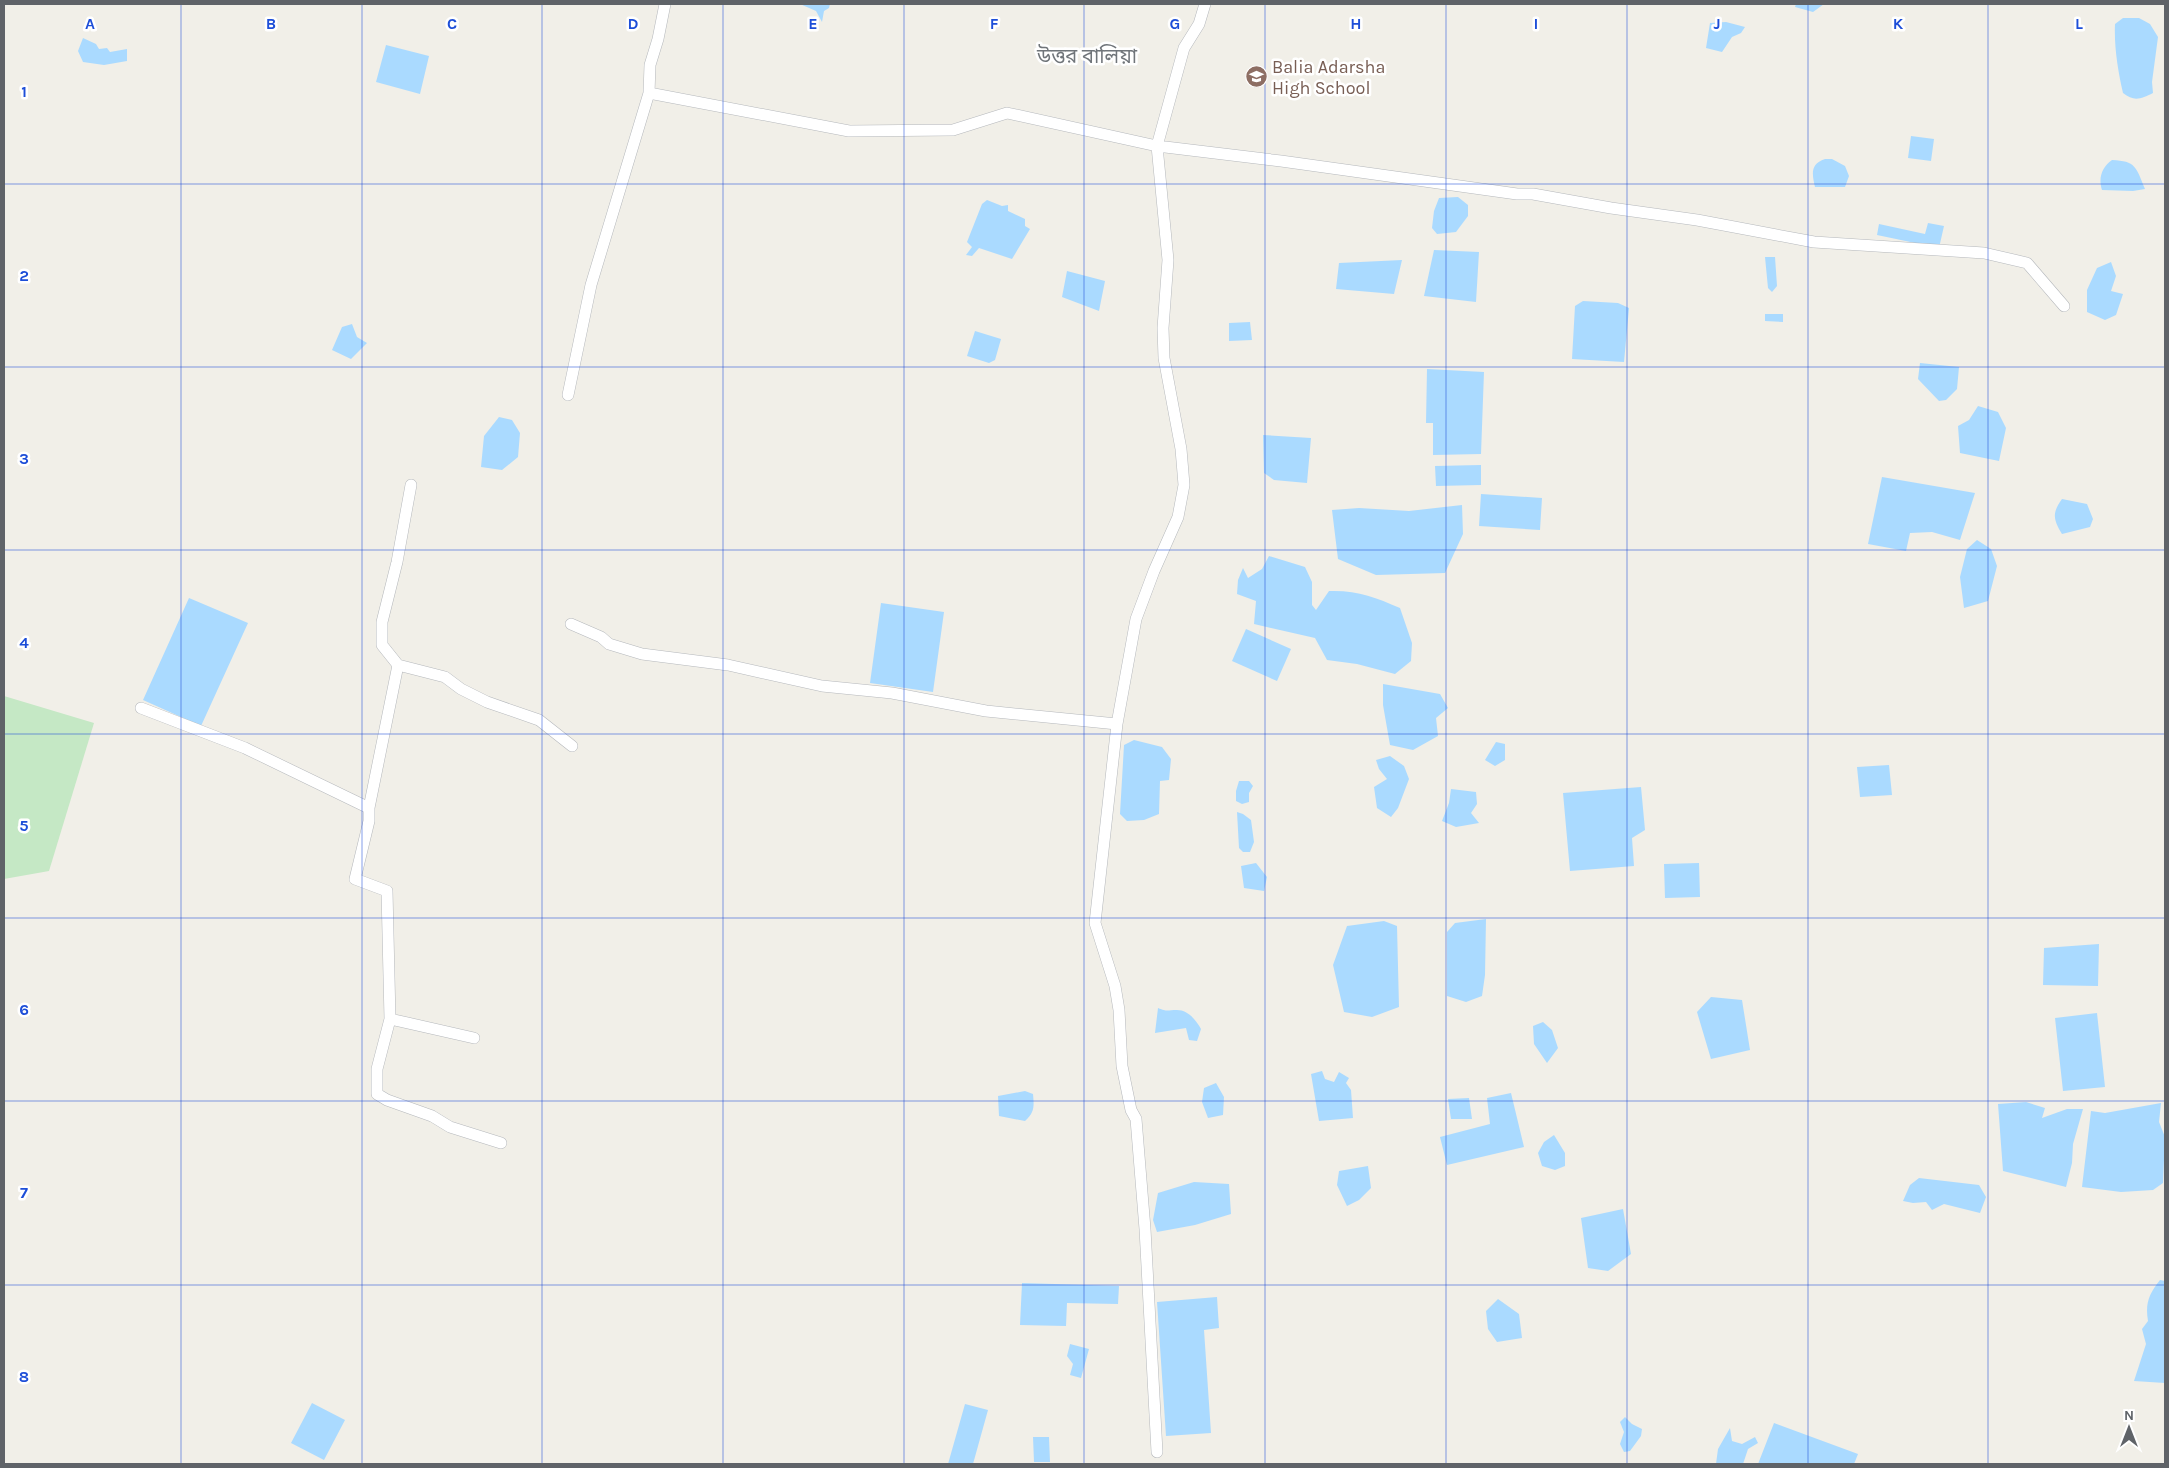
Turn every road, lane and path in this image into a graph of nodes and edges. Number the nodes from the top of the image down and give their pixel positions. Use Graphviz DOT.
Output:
graph roads {
  1 [pos="665,4"];
  2 [pos="1205,4"];
  3 [pos="649,93"];
  4 [pos="1156,146"];
  5 [pos="2064,306"];
  6 [pos="568,395"];
  7 [pos="411,485"];
  8 [pos="571,624"];
  9 [pos="398,666"];
  10 [pos="141,708"];
  11 [pos="1117,724"];
  12 [pos="572,746"];
  13 [pos="368,808"];
  14 [pos="390,1019"];
  15 [pos="474,1038"];
  16 [pos="501,1143"];
  17 [pos="1157,1452"];
  1 -- 3 [label="street"];
  2 -- 4 [label="street"];
  3 -- 4 [label="street"];
  3 -- 6 [label="street"];
  4 -- 5 [label="street"];
  4 -- 11 [label="street"];
  7 -- 9 [label="street"];
  8 -- 11 [label="street"];
  9 -- 12 [label="street"];
  9 -- 13 [label="street"];
  10 -- 13 [label="street"];
  11 -- 17 [label="street"];
  13 -- 14 [label="street"];
  14 -- 15 [label="street"];
  14 -- 16 [label="street"];
}
